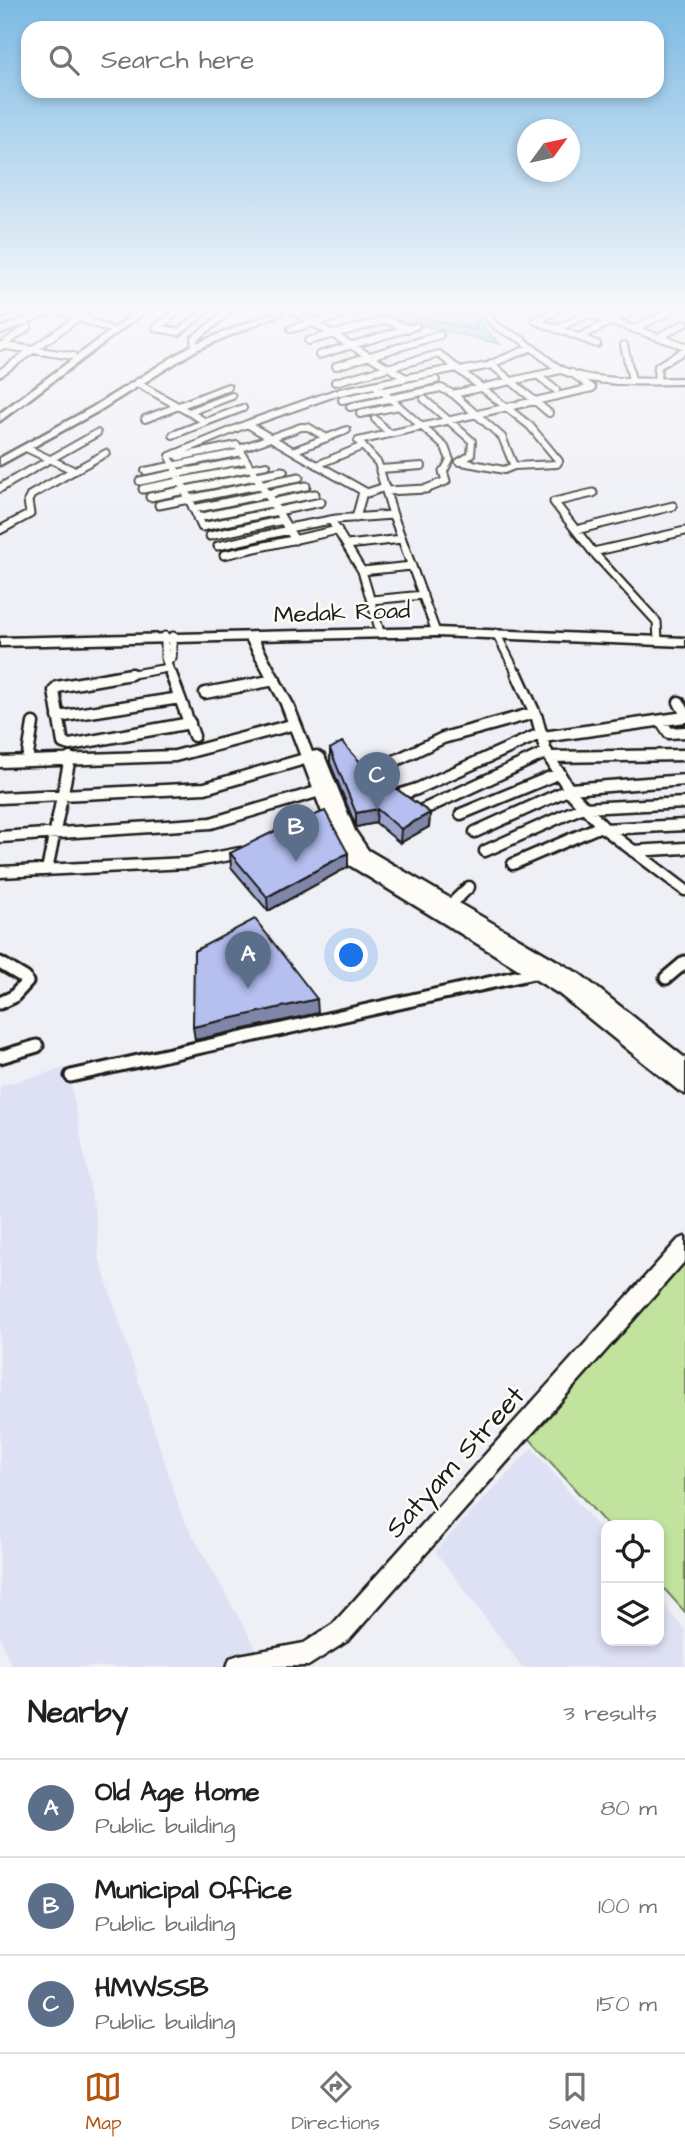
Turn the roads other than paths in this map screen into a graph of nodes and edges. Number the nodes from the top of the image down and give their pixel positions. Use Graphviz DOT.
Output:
graph roads {
  1 [pos="28,390"];
  2 [pos="38,390"];
  3 [pos="125,390"];
  4 [pos="149,390"];
  5 [pos="222,390"];
  6 [pos="358,390"];
  7 [pos="389,390"];
  8 [pos="435,390"];
  9 [pos="446,390"];
  10 [pos="470,390"];
  11 [pos="485,390"];
  12 [pos="522,390"];
  13 [pos="584,390"];
  14 [pos="383,391"];
  15 [pos="453,394"];
  16 [pos="339,395"];
  17 [pos="232,397"];
  18 [pos="391,399"];
  19 [pos="424,399"];
  20 [pos="535,401"];
  21 [pos="178,406"];
  22 [pos="399,406"];
  23 [pos="350,407"];
  24 [pos="507,407"];
  25 [pos="243,408"];
  26 [pos="0,411"];
  27 [pos="189,412"];
  28 [pos="549,413"];
  29 [pos="360,414"];
  30 [pos="477,414"];
  31 [pos="0,418"];
  32 [pos="145,419"];
  33 [pos="375,419"];
  34 [pos="448,421"];
  35 [pos="206,422"];
  36 [pos="247,424"];
  37 [pos="422,427"];
  38 [pos="97,433"];
  39 [pos="390,434"];
  40 [pos="173,435"];
  41 [pos="270,438"];
  42 [pos="327,438"];
  43 [pos="360,443"];
  44 [pos="26,448"];
  45 [pos="240,451"];
  46 [pos="293,451"];
  47 [pos="106,453"];
  48 [pos="50,460"];
  49 [pos="246,460"];
  50 [pos="0,462"];
  51 [pos="461,462"];
  52 [pos="267,465"];
  53 [pos="448,465"];
  54 [pos="173,466"];
  55 [pos="317,466"];
  56 [pos="422,466"];
  57 [pos="514,466"];
  58 [pos="251,469"];
  59 [pos="380,469"];
  60 [pos="75,471"];
  61 [pos="145,471"];
  62 [pos="284,471"];
  63 [pos="256,476"];
  64 [pos="299,477"];
  65 [pos="139,481"];
  66 [pos="181,482"];
  67 [pos="261,485"];
  68 [pos="306,486"];
  69 [pos="0,488"];
  70 [pos="143,489"];
  71 [pos="386,489"];
  72 [pos="184,491"];
  73 [pos="363,492"];
  74 [pos="267,494"];
  75 [pos="315,494"];
  76 [pos="593,494"];
  77 [pos="150,497"];
  78 [pos="188,499"];
  79 [pos="321,502"];
  80 [pos="272,503"];
  81 [pos="159,505"];
  82 [pos="673,506"];
  83 [pos="193,509"];
  84 [pos="277,512"];
  85 [pos="393,515"];
  86 [pos="355,517"];
  87 [pos="197,518"];
  88 [pos="283,520"];
  89 [pos="331,520"];
  90 [pos="288,529"];
  91 [pos="0,530"];
  92 [pos="338,530"];
  93 [pos="576,530"];
  94 [pos="685,531"];
  95 [pos="210,536"];
  96 [pos="402,539"];
  97 [pos="295,540"];
  98 [pos="347,545"];
  99 [pos="218,546"];
  100 [pos="593,552"];
  101 [pos="224,555"];
  102 [pos="412,566"];
  103 [pos="362,571"];
  104 [pos="423,595"];
  105 [pos="372,600"];
  106 [pos="380,632"];
  107 [pos="436,632"];
  108 [pos="496,633"];
  109 [pos="169,636"];
  110 [pos="256,637"];
  111 [pos="658,640"];
  112 [pos="0,642"];
  113 [pos="685,642"];
  114 [pos="168,664"];
  115 [pos="275,680"];
  116 [pos="205,693"];
  117 [pos="180,698"];
  118 [pos="679,702"];
  119 [pos="534,713"];
  120 [pos="685,715"];
  121 [pos="58,717"];
  122 [pos="661,721"];
  123 [pos="33,723"];
  124 [pos="190,723"];
  125 [pos="295,724"];
  126 [pos="685,732"];
  127 [pos="542,735"];
  128 [pos="194,736"];
  129 [pos="548,754"];
  130 [pos="685,755"];
  131 [pos="70,758"];
  132 [pos="308,758"];
  133 [pos="27,761"];
  134 [pos="0,762"];
  135 [pos="560,773"];
  136 [pos="367,774"];
  137 [pos="685,781"];
  138 [pos="570,789"];
  139 [pos="320,791"];
  140 [pos="63,796"];
  141 [pos="395,796"];
  142 [pos="0,798"];
  143 [pos="685,803"];
  144 [pos="583,808"];
  145 [pos="418,813"];
  146 [pos="461,814"];
  147 [pos="685,825"];
  148 [pos="602,827"];
  149 [pos="475,832"];
  150 [pos="54,835"];
  151 [pos="0,837"];
  152 [pos="685,848"];
  153 [pos="247,850"];
  154 [pos="485,850"];
  155 [pos="633,851"];
  156 [pos="366,861"];
  157 [pos="513,864"];
  158 [pos="47,870"];
  159 [pos="0,872"];
  160 [pos="469,887"];
  161 [pos="685,890"];
  162 [pos="449,906"];
  163 [pos="685,962"];
  164 [pos="0,963"];
  165 [pos="538,972"];
  166 [pos="666,978"];
  167 [pos="584,996"];
  168 [pos="0,1003"];
  169 [pos="37,1046"];
  170 [pos="0,1056"];
  171 [pos="685,1068"];
  172 [pos="71,1076"];
  173 [pos="685,1086"];
  174 [pos="685,1247"];
  175 [pos="239,1667"];
  1 -- 26 [label="main road"];
  2 -- 31 [label="main road"];
  3 -- 44 [label="street"];
  4 -- 21 [label="street"];
  5 -- 21 [label="street"];
  6 -- 16 [label="street"];
  7 -- 14 [label="street"];
  8 -- 18 [label="street"];
  9 -- 15 [label="street"];
  10 -- 15 [label="street"];
  11 -- 24 [label="street"];
  12 -- 20 [label="street"];
  13 -- 20 [label="street"];
  14 -- 16 [label="street"];
  14 -- 18 [label="street"];
  15 -- 30 [label="street"];
  16 -- 36 [label="street"];
  17 -- 27 [label="street"];
  18 -- 22 [label="street"];
  18 -- 23 [label="street"];
  19 -- 34 [label="street"];
  20 -- 24 [label="street"];
  20 -- 28 [label="street"];
  21 -- 27 [label="street"];
  21 -- 32 [label="street"];
  22 -- 29 [label="street"];
  22 -- 37 [label="street"];
  24 -- 30 [label="street"];
  24 -- 57 [label="street"];
  25 -- 35 [label="street"];
  27 -- 35 [label="street"];
  30 -- 34 [label="street"];
  30 -- 57 [label="street"];
  33 -- 39 [label="street"];
  34 -- 37 [label="street"];
  34 -- 51 [label="street"];
  35 -- 40 [label="street"];
  36 -- 41 [label="street"];
  36 -- 54 [label="street"];
  37 -- 39 [label="street"];
  37 -- 53 [label="street"];
  38 -- 48 [label="street"];
  39 -- 43 [label="street"];
  41 -- 42 [label="street"];
  41 -- 45 [label="street"];
  41 -- 46 [label="street"];
  42 -- 43 [label="street"];
  42 -- 46 [label="street"];
  43 -- 55 [label="street"];
  43 -- 59 [label="street"];
  44 -- 48 [label="street"];
  44 -- 50 [label="street"];
  45 -- 49 [label="street"];
  45 -- 54 [label="street"];
  46 -- 55 [label="street"];
  47 -- 60 [label="street"];
  48 -- 60 [label="street"];
  48 -- 69 [label="street"];
  49 -- 54 [label="street"];
  49 -- 58 [label="street"];
  51 -- 53 [label="street"];
  51 -- 57 [label="street"];
  52 -- 58 [label="street"];
  53 -- 71 [label="street"];
  54 -- 61 [label="street"];
  54 -- 65 [label="street"];
  54 -- 66 [label="street"];
  55 -- 73 [label="street"];
  56 -- 59 [label="street"];
  58 -- 63 [label="street"];
  58 -- 66 [label="street"];
  59 -- 71 [label="street"];
  60 -- 91 [label="street"];
  62 -- 63 [label="street"];
  63 -- 67 [label="street"];
  63 -- 72 [label="street"];
  64 -- 67 [label="street"];
  66 -- 70 [label="street"];
  66 -- 72 [label="street"];
  67 -- 74 [label="street"];
  67 -- 78 [label="street"];
  68 -- 74 [label="street"];
  71 -- 73 [label="street"];
  71 -- 85 [label="street"];
  72 -- 77 [label="street"];
  72 -- 78 [label="street"];
  73 -- 86 [label="street"];
  74 -- 80 [label="street"];
  74 -- 83 [label="street"];
  75 -- 80 [label="street"];
  76 -- 93 [label="street"];
  78 -- 81 [label="street"];
  78 -- 83 [label="street"];
  79 -- 84 [label="street"];
  80 -- 84 [label="street"];
  80 -- 87 [label="street"];
  82 -- 93 [label="street"];
  83 -- 87 [label="street"];
  84 -- 87 [label="street"];
  84 -- 88 [label="street"];
  85 -- 86 [label="street"];
  85 -- 96 [label="street"];
  86 -- 89 [label="street"];
  88 -- 90 [label="street"];
  88 -- 95 [label="street"];
  89 -- 90 [label="street"];
  89 -- 92 [label="street"];
  90 -- 97 [label="street"];
  90 -- 99 [label="street"];
  92 -- 97 [label="street"];
  92 -- 98 [label="street"];
  93 -- 100 [label="street"];
  94 -- 100 [label="street"];
  96 -- 98 [label="street"];
  96 -- 102 [label="street"];
  97 -- 101 [label="street"];
  98 -- 103 [label="street"];
  100 -- 111 [label="street"];
  102 -- 103 [label="street"];
  102 -- 104 [label="street"];
  103 -- 105 [label="street"];
  104 -- 105 [label="street"];
  104 -- 107 [label="street"];
  105 -- 106 [label="street"];
  106 -- 107 [label="main road, Medak Road"];
  106 -- 110 [label="main road, Medak Road"];
  107 -- 108 [label="main road, Medak Road"];
  108 -- 111 [label="main road, Medak Road"];
  108 -- 119 [label="street"];
  109 -- 110 [label="main road, Medak Road"];
  109 -- 112 [label="main road, Medak Road"];
  109 -- 114 [label="street"];
  110 -- 115 [label="street"];
  110 -- 156 [label="street"];
  111 -- 113 [label="main road, Medak Road"];
  114 -- 117 [label="street"];
  114 -- 121 [label="street"];
  115 -- 116 [label="street"];
  115 -- 125 [label="street"];
  117 -- 121 [label="street"];
  117 -- 124 [label="street"];
  118 -- 120 [label="street"];
  119 -- 127 [label="street"];
  119 -- 136 [label="street"];
  120 -- 122 [label="street"];
  121 -- 124 [label="street"];
  122 -- 126 [label="street"];
  122 -- 127 [label="street"];
  123 -- 133 [label="street"];
  124 -- 128 [label="street"];
  125 -- 131 [label="street"];
  125 -- 132 [label="street"];
  127 -- 129 [label="street"];
  127 -- 141 [label="street"];
  129 -- 130 [label="street"];
  129 -- 135 [label="street"];
  129 -- 145 [label="street"];
  131 -- 133 [label="street"];
  131 -- 140 [label="street"];
  132 -- 139 [label="street"];
  132 -- 140 [label="street"];
  133 -- 134 [label="street"];
  135 -- 138 [label="street"];
  135 -- 146 [label="street"];
  137 -- 138 [label="street"];
  138 -- 144 [label="street"];
  138 -- 149 [label="street"];
  139 -- 150 [label="street"];
  139 -- 156 [label="street"];
  140 -- 142 [label="street"];
  140 -- 150 [label="street"];
  143 -- 144 [label="street"];
  144 -- 148 [label="street"];
  144 -- 154 [label="street"];
  147 -- 148 [label="street"];
  148 -- 155 [label="street"];
  148 -- 157 [label="street"];
  150 -- 151 [label="street"];
  150 -- 158 [label="street"];
  152 -- 155 [label="street"];
  153 -- 158 [label="street"];
  155 -- 161 [label="street"];
  156 -- 162 [label="street"];
  156 -- 165 [label="street"];
  158 -- 159 [label="street"];
  160 -- 162 [label="street"];
  162 -- 167 [label="street"];
  163 -- 166 [label="street"];
  164 -- 168 [label="street"];
  165 -- 167 [label="street"];
  165 -- 172 [label="street"];
  167 -- 171 [label="street"];
  167 -- 173 [label="street"];
  169 -- 170 [label="street"];
  174 -- 175 [label="street, Satyam Street"];
}
